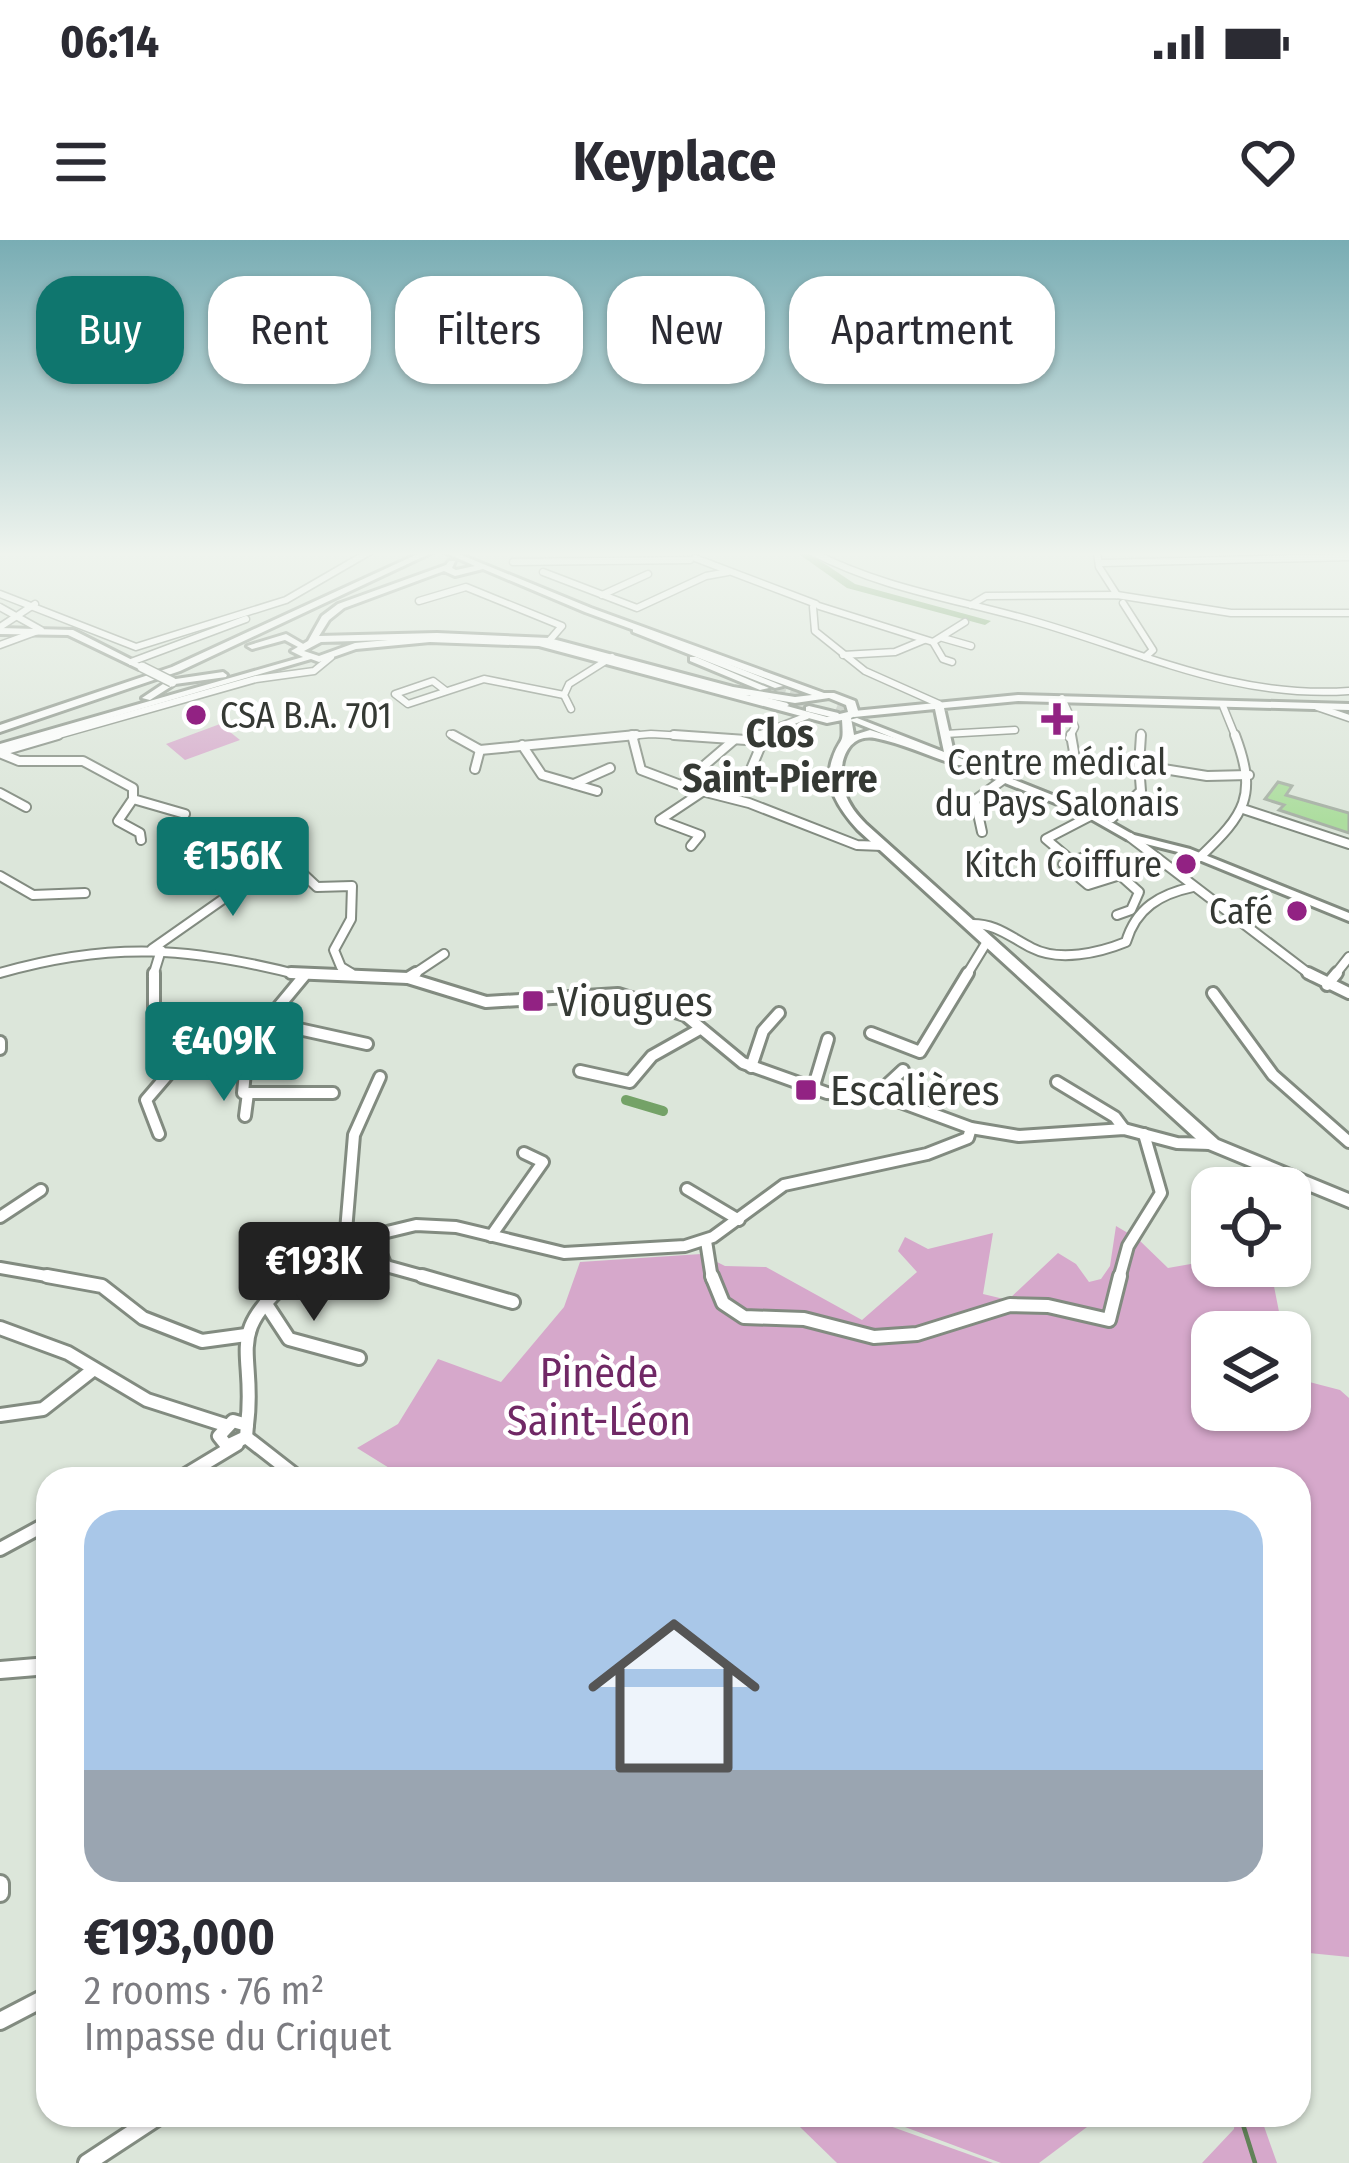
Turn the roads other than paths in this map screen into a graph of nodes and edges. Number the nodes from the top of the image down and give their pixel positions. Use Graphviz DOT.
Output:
graph roads {
  1 [pos="90,642"];
  2 [pos="118,642"];
  3 [pos="155,642"];
  4 [pos="191,642"];
  5 [pos="217,642"];
  6 [pos="220,642"];
  7 [pos="234,642"];
  8 [pos="263,642"];
  9 [pos="300,642"];
  10 [pos="320,642"];
  11 [pos="413,642"];
  12 [pos="437,642"];
  13 [pos="520,642"];
  14 [pos="552,642"];
  15 [pos="654,642"];
  16 [pos="659,642"];
  17 [pos="661,642"];
  18 [pos="664,642"];
  19 [pos="827,642"];
  20 [pos="927,642"];
  21 [pos="934,642"];
  22 [pos="944,642"];
  23 [pos="1094,642"];
  24 [pos="1148,642"];
  25 [pos="970,646"];
  26 [pos="681,649"];
  27 [pos="319,651"];
  28 [pos="842,655"];
  29 [pos="612,657"];
  30 [pos="1145,657"];
  31 [pos="952,662"];
  32 [pos="136,664"];
  33 [pos="165,667"];
  34 [pos="180,686"];
  35 [pos="778,686"];
  36 [pos="1234,686"];
  37 [pos="912,690"];
  38 [pos="446,691"];
  39 [pos="564,695"];
  40 [pos="1348,697"];
  41 [pos="1062,698"];
  42 [pos="1122,700"];
  43 [pos="1241,702"];
  44 [pos="804,704"];
  45 [pos="939,704"];
  46 [pos="923,706"];
  47 [pos="1223,706"];
  48 [pos="1317,707"];
  49 [pos="571,709"];
  50 [pos="845,715"];
  51 [pos="1349,718"];
  52 [pos="1015,730"];
  53 [pos="1142,733"];
  54 [pos="450,734"];
  55 [pos="945,734"];
  56 [pos="632,735"];
  57 [pos="754,738"];
  58 [pos="734,740"];
  59 [pos="0,741"];
  60 [pos="846,743"];
  61 [pos="924,744"];
  62 [pos="522,745"];
  63 [pos="480,750"];
  64 [pos="1074,752"];
  65 [pos="950,753"];
  66 [pos="961,764"];
  67 [pos="1139,765"];
  68 [pos="610,768"];
  69 [pos="475,770"];
  70 [pos="1250,775"];
  71 [pos="748,776"];
  72 [pos="1004,779"];
  73 [pos="573,784"];
  74 [pos="686,787"];
  75 [pos="597,791"];
  76 [pos="702,792"];
  77 [pos="0,793"];
  78 [pos="133,799"];
  79 [pos="26,807"];
  80 [pos="1246,811"];
  81 [pos="185,814"];
  82 [pos="1096,814"];
  83 [pos="1112,818"];
  84 [pos="982,832"];
  85 [pos="1133,833"];
  86 [pos="249,838"];
  87 [pos="141,840"];
  88 [pos="1349,844"];
  89 [pos="691,846"];
  90 [pos="883,846"];
  91 [pos="1202,855"];
  92 [pos="1072,861"];
  93 [pos="301,872"];
  94 [pos="1120,875"];
  95 [pos="0,876"];
  96 [pos="1193,886"];
  97 [pos="1139,892"];
  98 [pos="85,893"];
  99 [pos="1151,901"];
  100 [pos="1349,914"];
  101 [pos="1118,915"];
  102 [pos="970,924"];
  103 [pos="988,940"];
  104 [pos="155,951"];
  105 [pos="444,954"];
  106 [pos="1349,957"];
  107 [pos="0,973"];
  108 [pos="354,974"];
  109 [pos="304,976"];
  110 [pos="408,978"];
  111 [pos="1327,986"];
  112 [pos="1213,993"];
  113 [pos="1349,993"];
  114 [pos="779,1013"];
  115 [pos="288,1027"];
  116 [pos="700,1028"];
  117 [pos="871,1033"];
  118 [pos="828,1040"];
  119 [pos="367,1044"];
  120 [pos="752,1067"];
  121 [pos="903,1070"];
  122 [pos="580,1071"];
  123 [pos="380,1077"];
  124 [pos="627,1082"];
  125 [pos="1057,1082"];
  126 [pos="813,1089"];
  127 [pos="248,1093"];
  128 [pos="333,1093"];
  129 [pos="875,1096"];
  130 [pos="621,1098"];
  131 [pos="245,1116"];
  132 [pos="1183,1117"];
  133 [pos="971,1128"];
  134 [pos="1124,1129"];
  135 [pos="159,1134"];
  136 [pos="1144,1134"];
  137 [pos="1158,1138"];
  138 [pos="1207,1140"];
  139 [pos="1349,1142"];
  140 [pos="524,1153"];
  141 [pos="687,1189"];
  142 [pos="41,1190"];
  143 [pos="1349,1201"];
  144 [pos="0,1217"];
  145 [pos="739,1220"];
  146 [pos="374,1235"];
  147 [pos="491,1236"];
  148 [pos="706,1241"];
  149 [pos="345,1243"];
  150 [pos="0,1268"];
  151 [pos="513,1302"];
  152 [pos="266,1304"];
  153 [pos="0,1328"];
  154 [pos="246,1335"];
  155 [pos="358,1358"];
  156 [pos="94,1369"];
  157 [pos="0,1415"];
  158 [pos="210,1420"];
  159 [pos="238,1432"];
  160 [pos="222,1443"];
  161 [pos="207,1467"];
  162 [pos="285,1467"];
  163 [pos="36,1530"];
  164 [pos="0,1549"];
  165 [pos="36,1667"];
  166 [pos="0,1670"];
  167 [pos="0,1884"];
  168 [pos="0,1893"];
  169 [pos="36,2002"];
  170 [pos="0,2021"];
  171 [pos="145,2127"];
  172 [pos="110,2156"];
  173 [pos="87,2163"];
  1 -- 32 [label="main road"];
  2 -- 3 [label="street"];
  4 -- 32 [label="street"];
  5 -- 33 [label="highway"];
  6 -- 33 [label="highway"];
  7 -- 59 [label="highway"];
  8 -- 59 [label="highway"];
  9 -- 27 [label="highway"];
  10 -- 27 [label="main road"];
  11 -- 27 [label="main road"];
  12 -- 27 [label="main road"];
  13 -- 29 [label="main road"];
  14 -- 29 [label="main road"];
  15 -- 44 [label="main road"];
  16 -- 26 [label="main road"];
  17 -- 44 [label="main road"];
  18 -- 26 [label="main road"];
  19 -- 28 [label="street"];
  20 -- 28 [label="street"];
  21 -- 31 [label="street"];
  22 -- 25 [label="street"];
  23 -- 30 [label="street"];
  24 -- 30 [label="street"];
  26 -- 35 [label="main road"];
  27 -- 34 [label="main road"];
  27 -- 34 [label="main road"];
  27 -- 59 [label="street"];
  28 -- 37 [label="street"];
  29 -- 39 [label="street"];
  29 -- 44 [label="main road"];
  29 -- 44 [label="main road"];
  30 -- 36 [label="street"];
  32 -- 34 [label="main road, bridge"];
  33 -- 59 [label="highway"];
  34 -- 59 [label="main road"];
  34 -- 59 [label="main road"];
  36 -- 40 [label="street"];
  36 -- 43 [label="street"];
  37 -- 45 [label="street"];
  37 -- 46 [label="street"];
  38 -- 38 [label="street"];
  38 -- 39 [label="street"];
  39 -- 49 [label="street"];
  40 -- 43 [label="main road"];
  40 -- 48 [label="main road"];
  41 -- 42 [label="main road"];
  41 -- 45 [label="main road"];
  41 -- 64 [label="street"];
  42 -- 43 [label="main road"];
  42 -- 47 [label="main road"];
  44 -- 50 [label="main road"];
  44 -- 50 [label="main road"];
  44 -- 57 [label="street"];
  45 -- 46 [label="main road"];
  45 -- 55 [label="main road"];
  46 -- 50 [label="main road"];
  47 -- 48 [label="main road"];
  47 -- 70 [label="street"];
  48 -- 51 [label="street"];
  50 -- 60 [label="main road"];
  50 -- 60 [label="main road"];
  50 -- 61 [label="main road"];
  50 -- 66 [label="main road"];
  52 -- 55 [label="street"];
  53 -- 67 [label="street"];
  54 -- 63 [label="street"];
  55 -- 65 [label="main road"];
  56 -- 58 [label="street"];
  56 -- 62 [label="street"];
  56 -- 74 [label="street"];
  57 -- 58 [label="street"];
  57 -- 71 [label="street"];
  58 -- 74 [label="street"];
  59 -- 78 [label="street"];
  60 -- 66 [label="main road"];
  60 -- 90 [label="main road"];
  61 -- 65 [label="main road"];
  61 -- 66 [label="main road"];
  62 -- 63 [label="street"];
  62 -- 73 [label="street"];
  63 -- 69 [label="street"];
  65 -- 82 [label="main road"];
  66 -- 72 [label="main road"];
  67 -- 70 [label="street"];
  67 -- 83 [label="street"];
  68 -- 73 [label="street"];
  70 -- 80 [label="street"];
  72 -- 82 [label="main road"];
  72 -- 84 [label="street"];
  73 -- 75 [label="street"];
  74 -- 76 [label="street"];
  76 -- 89 [label="street"];
  76 -- 90 [label="street"];
  77 -- 79 [label="street"];
  78 -- 81 [label="street"];
  78 -- 87 [label="street"];
  80 -- 88 [label="street"];
  80 -- 91 [label="street"];
  82 -- 83 [label="main road"];
  82 -- 85 [label="main road"];
  82 -- 92 [label="street"];
  83 -- 85 [label="main road"];
  85 -- 91 [label="main road"];
  85 -- 96 [label="street"];
  86 -- 104 [label="street"];
  90 -- 102 [label="main road"];
  91 -- 100 [label="main road"];
  92 -- 94 [label="street"];
  92 -- 94 [label="street"];
  93 -- 108 [label="street"];
  94 -- 97 [label="street"];
  95 -- 98 [label="street"];
  96 -- 99 [label="street"];
  96 -- 111 [label="street"];
  97 -- 99 [label="street"];
  97 -- 101 [label="street"];
  99 -- 102 [label="street"];
  102 -- 103 [label="main road"];
  103 -- 117 [label="street"];
  103 -- 132 [label="main road"];
  104 -- 107 [label="street"];
  104 -- 109 [label="street"];
  104 -- 135 [label="street"];
  105 -- 110 [label="street"];
  106 -- 111 [label="street"];
  108 -- 109 [label="street"];
  108 -- 110 [label="street"];
  109 -- 115 [label="street"];
  110 -- 116 [label="street"];
  111 -- 113 [label="street"];
  112 -- 139 [label="street"];
  114 -- 120 [label="street"];
  115 -- 119 [label="street"];
  115 -- 127 [label="street"];
  116 -- 120 [label="street"];
  116 -- 124 [label="street"];
  118 -- 126 [label="street"];
  120 -- 126 [label="street"];
  121 -- 129 [label="street"];
  122 -- 124 [label="street"];
  123 -- 149 [label="street"];
  124 -- 130 [label="street"];
  125 -- 134 [label="street"];
  126 -- 129 [label="street"];
  127 -- 128 [label="street"];
  127 -- 131 [label="street"];
  129 -- 133 [label="street"];
  132 -- 137 [label="street"];
  132 -- 138 [label="main road"];
  133 -- 134 [label="street"];
  133 -- 145 [label="street"];
  134 -- 136 [label="street"];
  136 -- 137 [label="street"];
  136 -- 148 [label="street"];
  137 -- 138 [label="street"];
  138 -- 143 [label="main road"];
  140 -- 147 [label="street"];
  141 -- 145 [label="street"];
  142 -- 144 [label="street"];
  145 -- 148 [label="street"];
  146 -- 147 [label="street"];
  146 -- 149 [label="street"];
  146 -- 151 [label="street"];
  147 -- 148 [label="street"];
  149 -- 152 [label="street"];
  150 -- 154 [label="street"];
  152 -- 154 [label="street"];
  152 -- 155 [label="street"];
  153 -- 156 [label="street"];
  154 -- 159 [label="street"];
  156 -- 157 [label="street"];
  156 -- 158 [label="street"];
  158 -- 159 [label="street"];
  158 -- 160 [label="street"];
  159 -- 160 [label="street"];
  159 -- 161 [label="street"];
  159 -- 162 [label="street"];
  160 -- 161 [label="street"];
  163 -- 164 [label="street"];
  165 -- 166 [label="street"];
  167 -- 168 [label="street"];
  169 -- 170 [label="street"];
  171 -- 172 [label="street"];
  172 -- 173 [label="street"];
}
